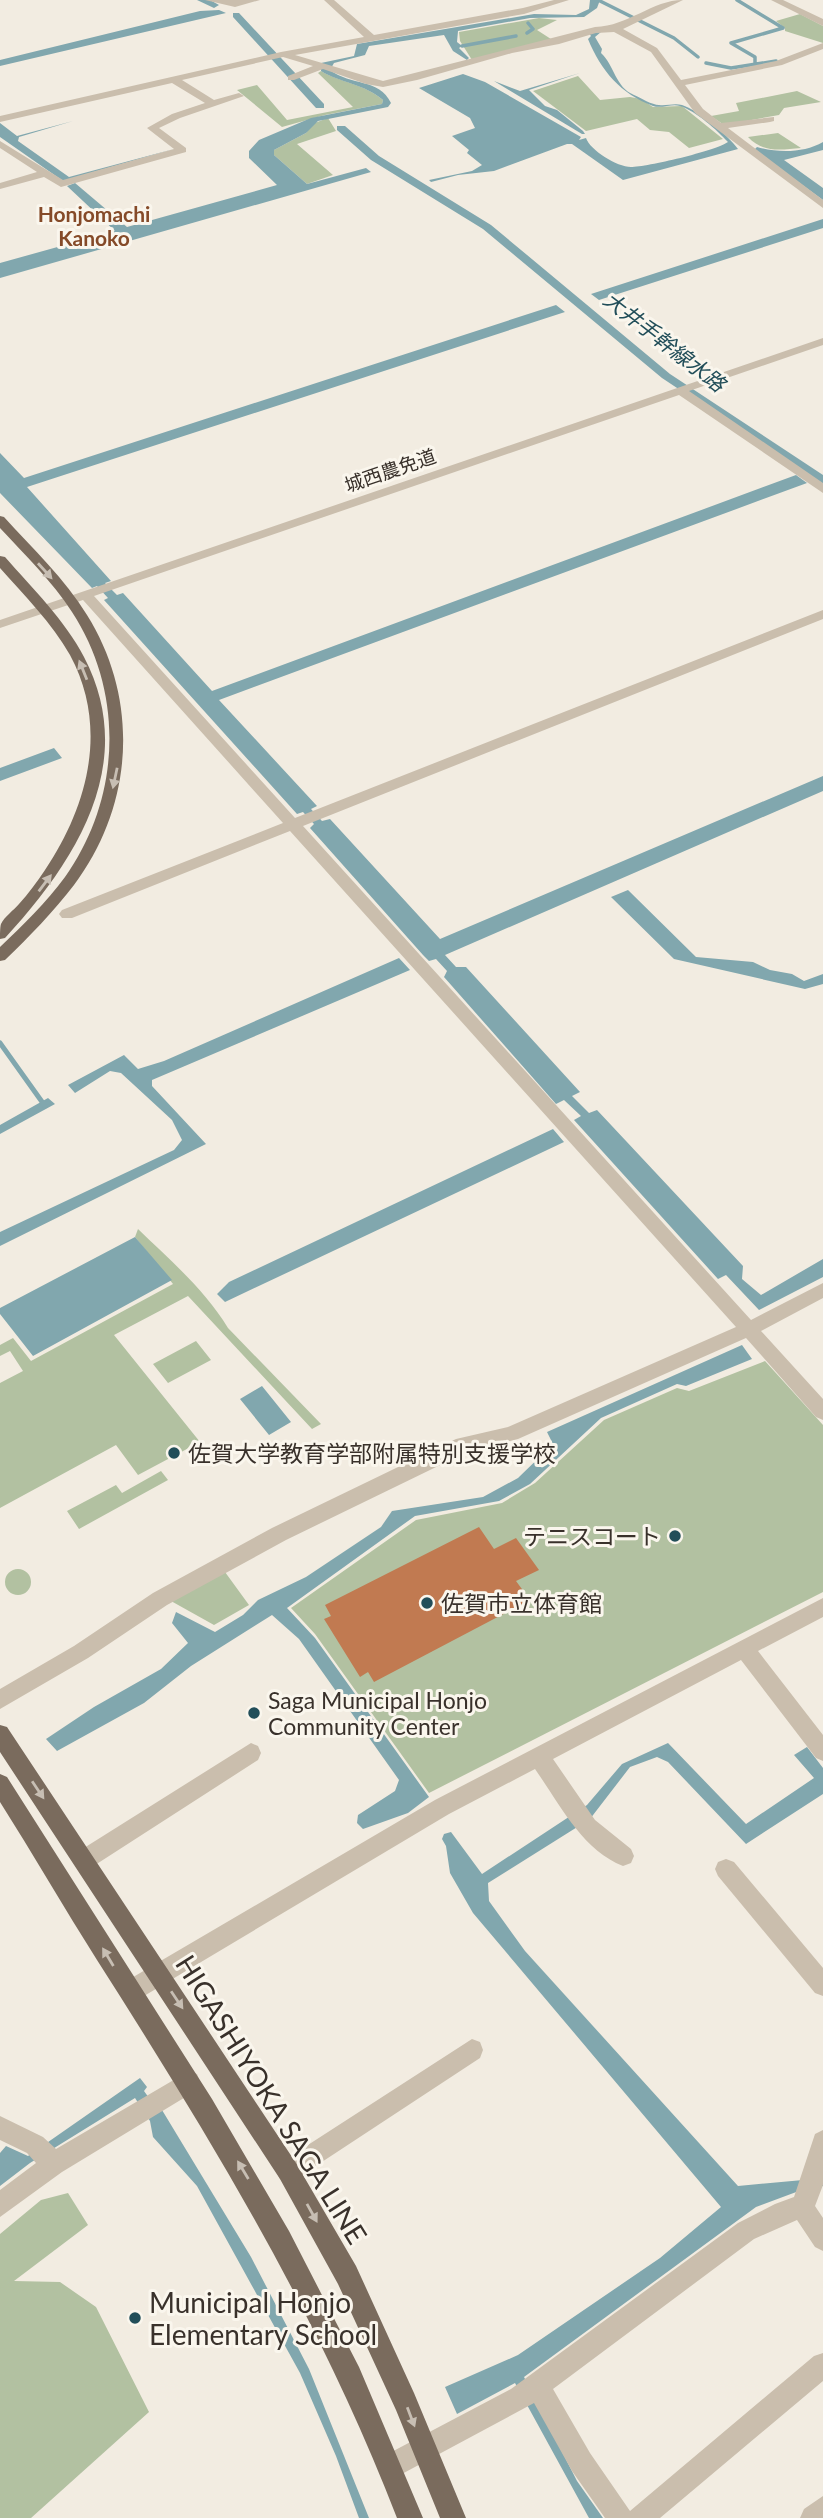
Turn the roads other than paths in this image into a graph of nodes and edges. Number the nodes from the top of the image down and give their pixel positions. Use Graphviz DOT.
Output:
graph roads {
  1 [pos="210,0"];
  2 [pos="255,0"];
  3 [pos="329,0"];
  4 [pos="564,0"];
  5 [pos="678,0"];
  6 [pos="776,0"];
  7 [pos="823,23"];
  8 [pos="616,29"];
  9 [pos="371,38"];
  10 [pos="823,46"];
  11 [pos="281,55"];
  12 [pos="319,67"];
  13 [pos="294,77"];
  14 [pos="175,80"];
  15 [pos="677,84"];
  16 [pos="239,96"];
  17 [pos="213,104"];
  18 [pos="0,119"];
  19 [pos="770,119"];
  20 [pos="722,126"];
  21 [pos="0,144"];
  22 [pos="45,173"];
  23 [pos="0,186"];
  24 [pos="823,205"];
  25 [pos="823,341"];
  26 [pos="686,388"];
  27 [pos="823,489"];
  28 [pos="0,520"];
  29 [pos="0,560"];
  30 [pos="85,596"];
  31 [pos="44,610"];
  32 [pos="823,614"];
  33 [pos="0,624"];
  34 [pos="305,819"];
  35 [pos="67,914"];
  36 [pos="0,934"];
  37 [pos="0,956"];
  38 [pos="823,1290"];
  39 [pos="749,1329"];
  40 [pos="823,1412"];
  41 [pos="823,1607"];
  42 [pos="743,1648"];
  43 [pos="0,1700"];
  44 [pos="0,1734"];
  45 [pos="823,1751"];
  46 [pos="251,1753"];
  47 [pos="538,1755"];
  48 [pos="0,1784"];
  49 [pos="623,1856"];
  50 [pos="84,1860"];
  51 [pos="726,1869"];
  52 [pos="160,1974"];
  53 [pos="823,1985"];
  54 [pos="131,1992"];
  55 [pos="472,2050"];
  56 [pos="189,2081"];
  57 [pos="0,2128"];
  58 [pos="823,2143"];
  59 [pos="45,2156"];
  60 [pos="288,2171"];
  61 [pos="809,2190"];
  62 [pos="0,2205"];
  63 [pos="823,2239"];
  64 [pos="823,2365"];
  65 [pos="528,2391"];
  66 [pos="424,2449"];
  67 [pos="391,2466"];
  68 [pos="823,2509"];
  69 [pos="410,2518"];
  70 [pos="453,2518"];
  71 [pos="620,2518"];
  72 [pos="640,2518"];
  73 [pos="813,2518"];
  1 -- 2 [label="street"];
  3 -- 9 [label="street"];
  4 -- 9 [label="street"];
  5 -- 8 [label="street"];
  6 -- 7 [label="street"];
  8 -- 12 [label="street"];
  8 -- 15 [label="street"];
  9 -- 11 [label="street"];
  10 -- 15 [label="street"];
  11 -- 12 [label="street"];
  11 -- 14 [label="street"];
  12 -- 13 [label="street"];
  14 -- 17 [label="street"];
  14 -- 18 [label="street"];
  15 -- 20 [label="street"];
  16 -- 17 [label="street"];
  17 -- 22 [label="street"];
  19 -- 20 [label="street"];
  20 -- 24 [label="street"];
  21 -- 22 [label="street"];
  22 -- 23 [label="street"];
  25 -- 26 [label="street, 城西農免道"];
  26 -- 27 [label="street"];
  26 -- 30 [label="street, 城西農免道"];
  28 -- 30 [label="main road, one-way"];
  29 -- 31 [label="main road"];
  30 -- 31 [label="street"];
  30 -- 34 [label="street"];
  30 -- 37 [label="main road, one-way"];
  31 -- 33 [label="street"];
  36 -- 31 [label="main road, one-way"];
  32 -- 34 [label="street"];
  34 -- 35 [label="street"];
  34 -- 39 [label="street"];
  38 -- 39 [label="street"];
  39 -- 40 [label="street"];
  39 -- 43 [label="street"];
  41 -- 42 [label="street"];
  42 -- 45 [label="street"];
  42 -- 47 [label="street"];
  44 -- 50 [label="main road, HIGASHIYOKA SAGA LINE, one-way"];
  46 -- 50 [label="street"];
  47 -- 49 [label="street"];
  47 -- 52 [label="street"];
  54 -- 48 [label="main road, one-way"];
  50 -- 52 [label="main road, HIGASHIYOKA SAGA LINE"];
  51 -- 53 [label="street"];
  52 -- 54 [label="street"];
  52 -- 60 [label="main road, HIGASHIYOKA SAGA LINE, one-way"];
  54 -- 56 [label="main road"];
  55 -- 60 [label="street"];
  56 -- 59 [label="street"];
  67 -- 56 [label="main road, one-way"];
  57 -- 59 [label="street"];
  58 -- 61 [label="street"];
  59 -- 62 [label="street"];
  60 -- 66 [label="main road, HIGASHIYOKA SAGA LINE, one-way"];
  61 -- 63 [label="street"];
  61 -- 65 [label="street"];
  64 -- 72 [label="street"];
  65 -- 66 [label="street"];
  65 -- 71 [label="street"];
  66 -- 67 [label="street"];
  66 -- 70 [label="main road, HIGASHIYOKA SAGA LINE"];
  67 -- 69 [label="main road"];
  68 -- 73 [label="street"];
}
